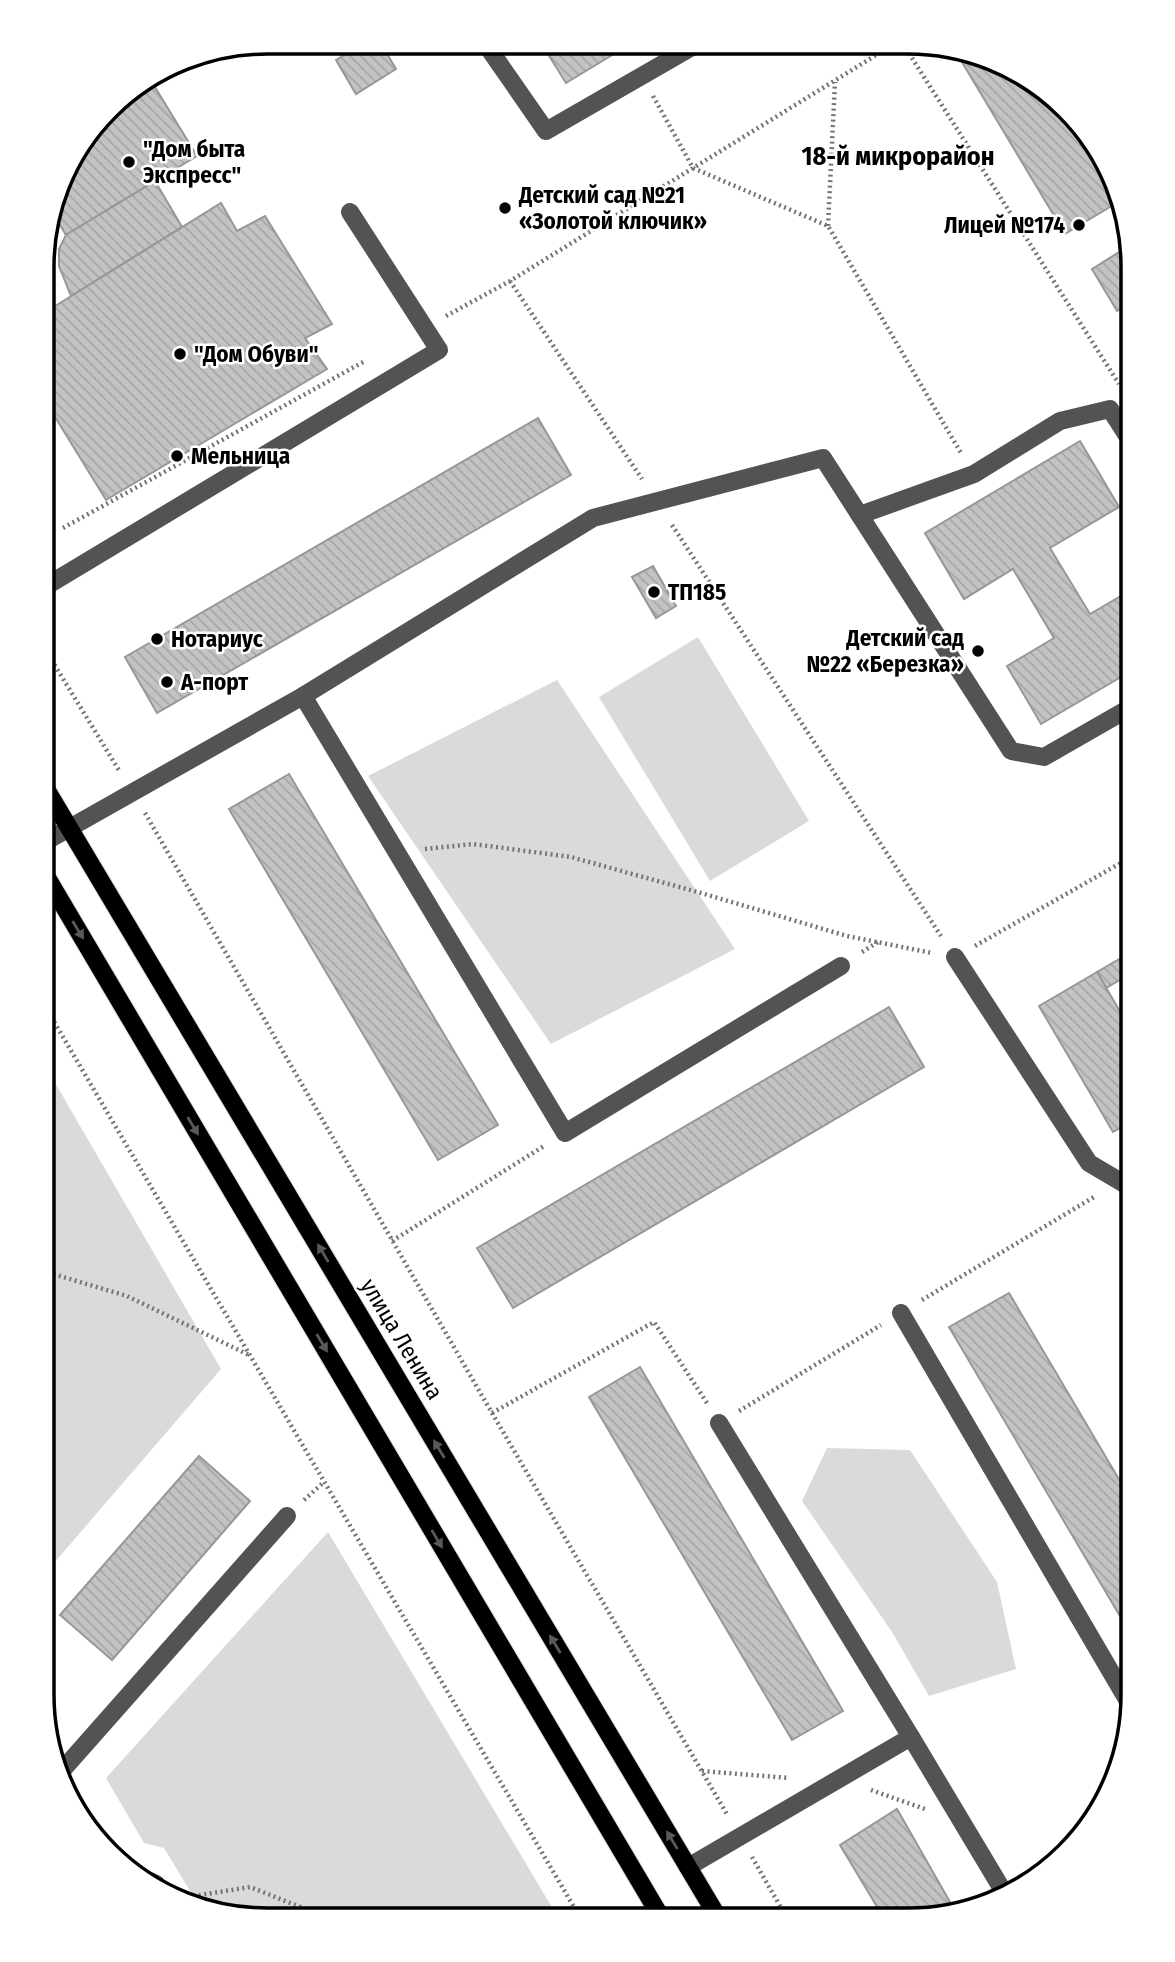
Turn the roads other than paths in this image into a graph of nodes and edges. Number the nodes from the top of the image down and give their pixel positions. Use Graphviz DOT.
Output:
graph roads {
  1 [pos="493,54"];
  2 [pos="681,54"];
  3 [pos="350,212"];
  4 [pos="1121,426"];
  5 [pos="860,515"];
  6 [pos="54,581"];
  7 [pos="303,696"];
  8 [pos="1121,713"];
  9 [pos="54,802"];
  10 [pos="70,827"];
  11 [pos="54,836"];
  12 [pos="54,890"];
  13 [pos="955,957"];
  14 [pos="841,966"];
  15 [pos="1120,1182"];
  16 [pos="901,1313"];
  17 [pos="719,1423"];
  18 [pos="287,1516"];
  19 [pos="1120,1688"];
  20 [pos="911,1737"];
  21 [pos="67,1765"];
  22 [pos="688,1867"];
  23 [pos="1000,1886"];
  24 [pos="656,1908"];
  25 [pos="712,1908"];
  1 -- 2 [label="street"];
  3 -- 6 [label="street"];
  4 -- 5 [label="street"];
  5 -- 7 [label="street"];
  5 -- 8 [label="street"];
  7 -- 10 [label="street"];
  7 -- 14 [label="street"];
  9 -- 10 [label="main road, улица Ленина"];
  10 -- 11 [label="street"];
  22 -- 10 [label="main road, улица Ленина, one-way"];
  12 -- 24 [label="main road, one-way"];
  13 -- 15 [label="street"];
  16 -- 19 [label="street"];
  17 -- 20 [label="street"];
  18 -- 21 [label="street"];
  20 -- 22 [label="street"];
  20 -- 23 [label="street"];
  22 -- 25 [label="main road, улица Ленина"];
}
